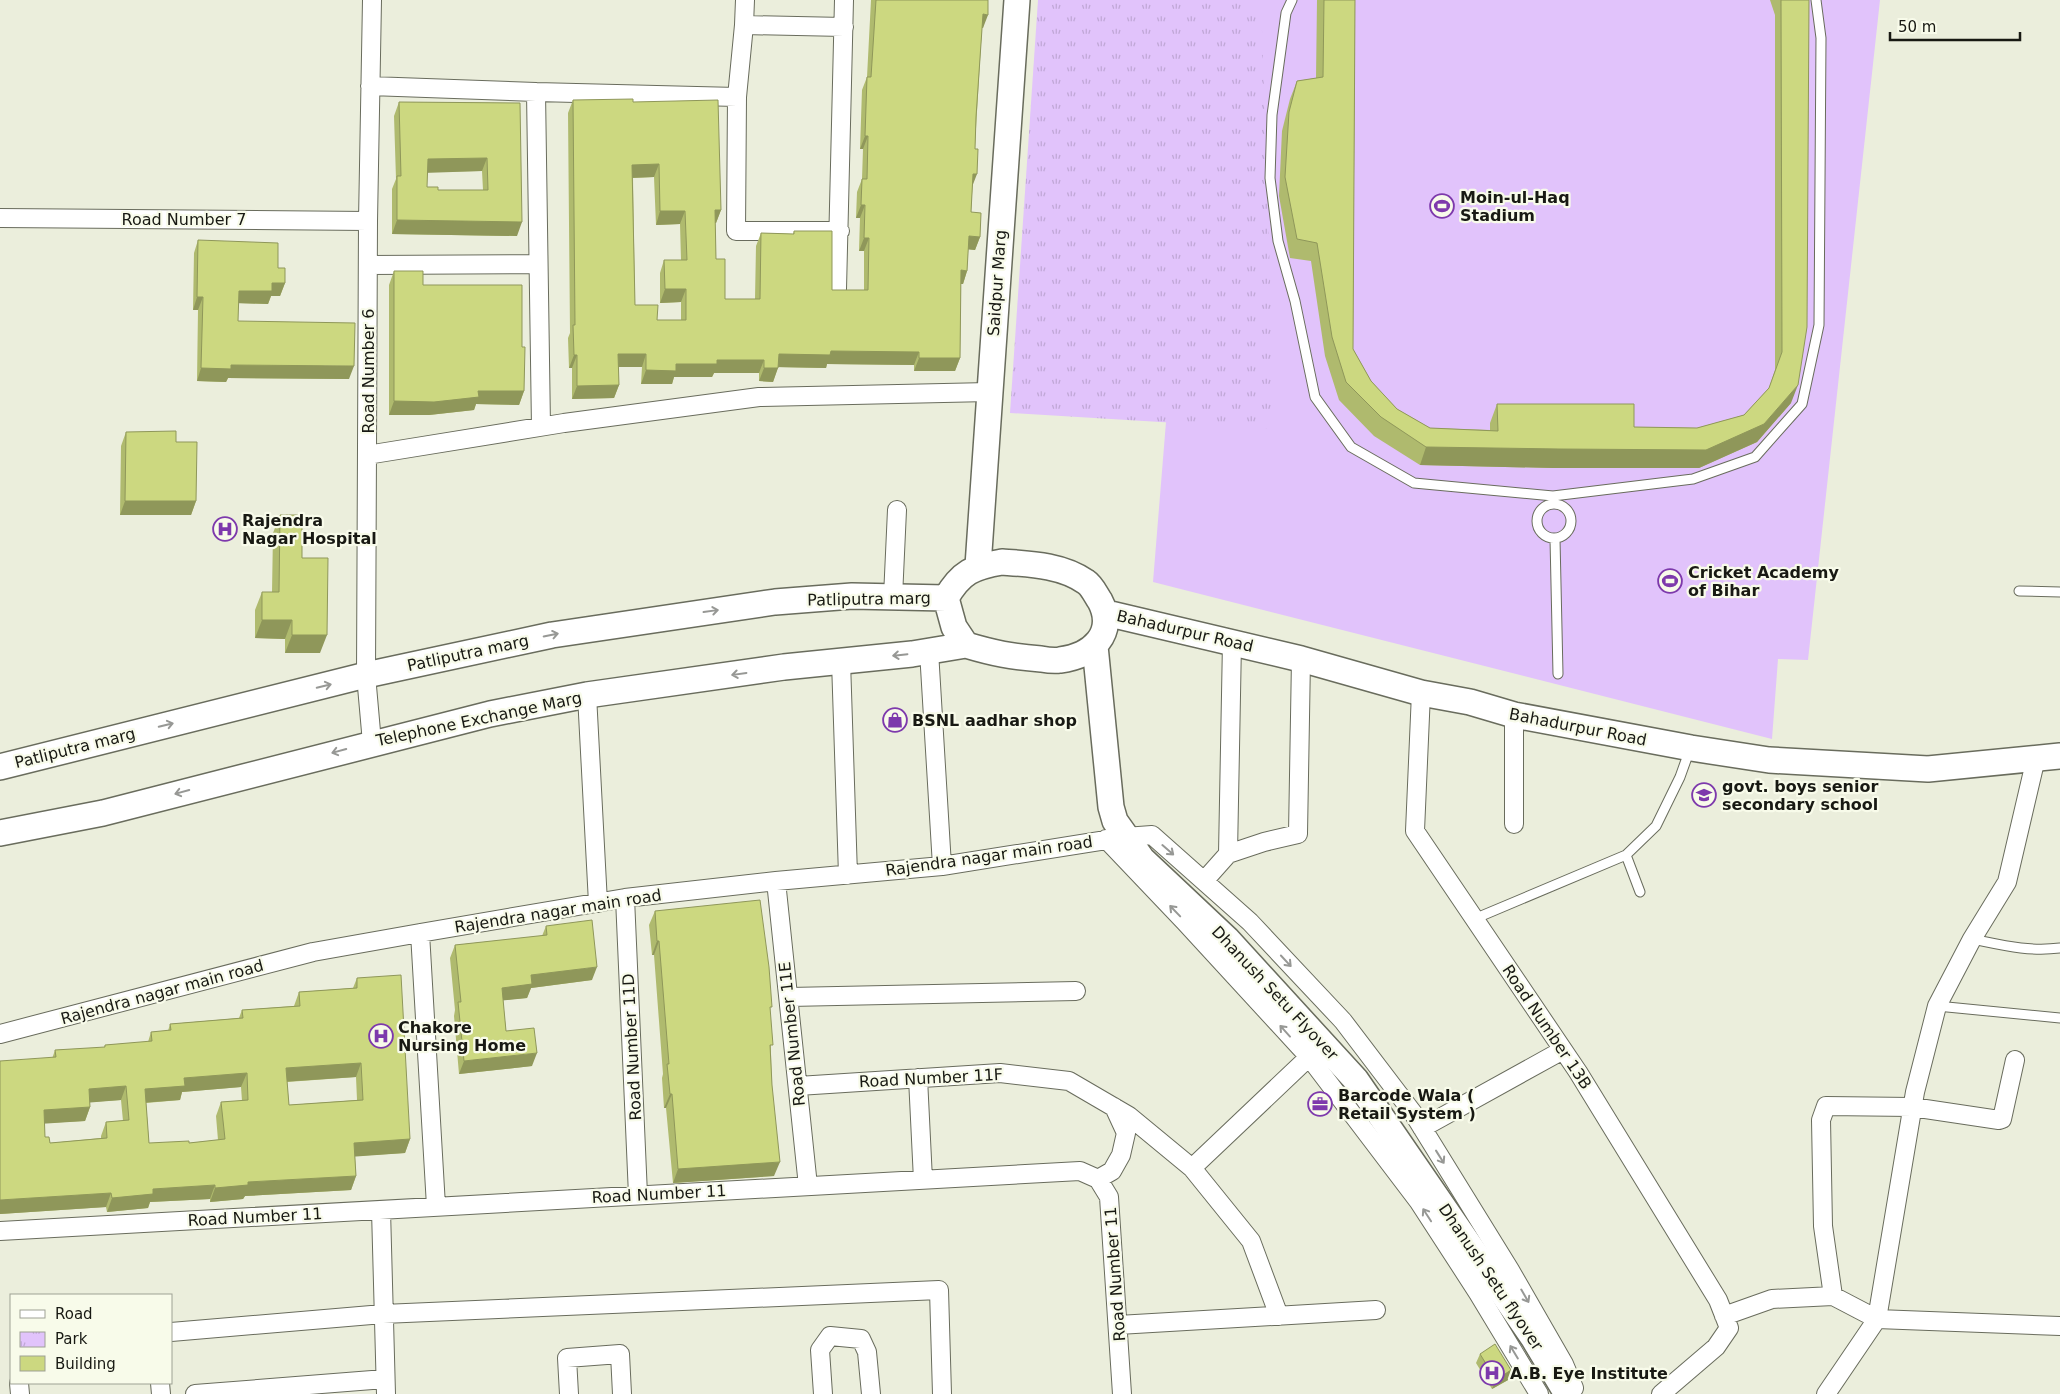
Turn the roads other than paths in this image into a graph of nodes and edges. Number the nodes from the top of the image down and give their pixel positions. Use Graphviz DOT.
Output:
graph roads {
  1 [pos="372,0"];
  2 [pos="745,0"];
  3 [pos="844,0"];
  4 [pos="1017,0"];
  5 [pos="1292,0"];
  6 [pos="1816,0"];
  7 [pos="744,25"];
  8 [pos="844,26"];
  9 [pos="370,86"];
  10 [pos="536,92"];
  11 [pos="736,97"];
  12 [pos="0,218"];
  13 [pos="368,221"];
  14 [pos="840,231"];
  15 [pos="538,264"];
  16 [pos="368,266"];
  17 [pos="837,289"];
  18 [pos="989,392"];
  19 [pos="540,427"];
  20 [pos="367,456"];
  21 [pos="1554,500"];
  22 [pos="897,510"];
  23 [pos="1555,539"];
  24 [pos="978,566"];
  25 [pos="2019,591"];
  26 [pos="2060,592"];
  27 [pos="893,597"];
  28 [pos="946,598"];
  29 [pos="1106,612"];
  30 [pos="1232,642"];
  31 [pos="966,645"];
  32 [pos="1095,646"];
  33 [pos="929,651"];
  34 [pos="1300,659"];
  35 [pos="841,661"];
  36 [pos="1060,661"];
  37 [pos="1558,674"];
  38 [pos="366,675"];
  39 [pos="1100,691"];
  40 [pos="1421,693"];
  41 [pos="587,695"];
  42 [pos="1514,715"];
  43 [pos="372,743"];
  44 [pos="1690,748"];
  45 [pos="2048,757"];
  46 [pos="0,767"];
  47 [pos="1514,824"];
  48 [pos="0,833"];
  49 [pos="1121,841"];
  50 [pos="1228,854"];
  51 [pos="1626,855"];
  52 [pos="942,866"];
  53 [pos="848,875"];
  54 [pos="1204,880"];
  55 [pos="776,881"];
  56 [pos="1640,892"];
  57 [pos="625,898"];
  58 [pos="598,902"];
  59 [pos="1474,919"];
  60 [pos="420,933"];
  61 [pos="1972,939"];
  62 [pos="2060,948"];
  63 [pos="1076,991"];
  64 [pos="789,997"];
  65 [pos="1937,1006"];
  66 [pos="2060,1018"];
  67 [pos="0,1034"];
  68 [pos="1563,1050"];
  69 [pos="1309,1057"];
  70 [pos="2015,1060"];
  71 [pos="918,1078"];
  72 [pos="798,1086"];
  73 [pos="1114,1107"];
  74 [pos="1912,1107"];
  75 [pos="1422,1128"];
  76 [pos="1413,1160"];
  77 [pos="1192,1168"];
  78 [pos="1098,1179"];
  79 [pos="923,1180"];
  80 [pos="808,1186"];
  81 [pos="638,1195"];
  82 [pos="436,1206"];
  83 [pos="381,1210"];
  84 [pos="0,1230"];
  85 [pos="1833,1296"];
  86 [pos="1376,1310"];
  87 [pos="382,1314"];
  88 [pos="1279,1316"];
  89 [pos="1724,1316"];
  90 [pos="1877,1319"];
  91 [pos="1118,1325"];
  92 [pos="2060,1326"];
  93 [pos="172,1332"];
  94 [pos="385,1386"];
  95 [pos="195,1394"];
  96 [pos="569,1394"];
  97 [pos="622,1394"];
  98 [pos="823,1394"];
  99 [pos="870,1394"];
  100 [pos="942,1394"];
  101 [pos="1122,1394"];
  102 [pos="1539,1394"];
  103 [pos="1567,1394"];
  104 [pos="1576,1394"];
  105 [pos="1662,1394"];
  106 [pos="1829,1394"];
  1 -- 9 [label="street, Road Number 6"];
  2 -- 7 [label="street"];
  3 -- 8 [label="street"];
  4 -- 18 [label="main road, Saidpur Marg"];
  5 -- 21 [label="lane"];
  6 -- 21 [label="lane"];
  7 -- 8 [label="street"];
  7 -- 11 [label="street"];
  8 -- 14 [label="street"];
  9 -- 10 [label="street"];
  9 -- 13 [label="street, Road Number 6"];
  10 -- 11 [label="street"];
  10 -- 15 [label="street"];
  11 -- 14 [label="street"];
  12 -- 13 [label="street, Road Number 7"];
  13 -- 16 [label="street, Road Number 6"];
  14 -- 17 [label="street"];
  15 -- 16 [label="street"];
  15 -- 19 [label="street"];
  16 -- 20 [label="street, Road Number 6"];
  18 -- 19 [label="street"];
  18 -- 24 [label="main road, Saidpur Marg"];
  19 -- 20 [label="street"];
  20 -- 38 [label="street, Road Number 6"];
  21 -- 23 [label="lane"];
  21 -- 23 [label="lane"];
  22 -- 27 [label="street"];
  23 -- 37 [label="lane"];
  24 -- 28 [label="main road"];
  24 -- 29 [label="main road"];
  25 -- 26 [label="lane"];
  27 -- 28 [label="main road, Patliputra marg"];
  38 -- 27 [label="main road, Patliputra marg, one-way"];
  28 -- 31 [label="main road"];
  29 -- 30 [label="main road, Bahadurpur Road"];
  29 -- 32 [label="main road"];
  30 -- 34 [label="main road, Bahadurpur Road"];
  30 -- 50 [label="street"];
  31 -- 33 [label="main road, Telephone Exchange Marg"];
  31 -- 36 [label="main road"];
  32 -- 36 [label="main road"];
  32 -- 39 [label="main road, Dhanush Setu Flyover"];
  33 -- 35 [label="main road, Telephone Exchange Marg, one-way"];
  33 -- 52 [label="street"];
  34 -- 40 [label="main road, Bahadurpur Road"];
  34 -- 50 [label="street"];
  35 -- 41 [label="main road, Telephone Exchange Marg, one-way"];
  35 -- 53 [label="street"];
  36 -- 39 [label="main road"];
  38 -- 43 [label="street, Road Number 6"];
  46 -- 38 [label="main road, Patliputra marg, one-way"];
  39 -- 49 [label="main road, Dhanush Setu Flyover"];
  40 -- 42 [label="main road, Bahadurpur Road"];
  40 -- 59 [label="street, Road Number 13B"];
  41 -- 43 [label="main road, Telephone Exchange Marg"];
  41 -- 58 [label="street"];
  42 -- 44 [label="main road, Bahadurpur Road"];
  42 -- 47 [label="street"];
  43 -- 48 [label="main road, Telephone Exchange Marg, one-way"];
  44 -- 45 [label="main road, Bahadurpur Road"];
  44 -- 51 [label="lane"];
  45 -- 61 [label="street"];
  49 -- 52 [label="street, Rajendra nagar main road"];
  49 -- 54 [label="street, Rajendra nagar main road, one-way"];
  69 -- 49 [label="street, one-way"];
  49 -- 76 [label="main road, Dhanush Setu Flyover"];
  50 -- 54 [label="street"];
  51 -- 56 [label="lane"];
  51 -- 59 [label="lane"];
  52 -- 53 [label="street, Rajendra nagar main road"];
  53 -- 55 [label="street, Rajendra nagar main road"];
  54 -- 75 [label="street, Rajendra nagar main road, one-way"];
  55 -- 57 [label="street, Rajendra nagar main road"];
  55 -- 64 [label="street, Road Number 11E"];
  57 -- 58 [label="street, Rajendra nagar main road"];
  57 -- 81 [label="street, Road Number 11D"];
  58 -- 60 [label="street, Rajendra nagar main road"];
  59 -- 68 [label="street, Road Number 13B"];
  60 -- 67 [label="street, Rajendra nagar main road"];
  60 -- 82 [label="street"];
  61 -- 62 [label="lane"];
  61 -- 65 [label="street"];
  63 -- 64 [label="street"];
  64 -- 72 [label="street, Road Number 11E"];
  65 -- 66 [label="lane"];
  65 -- 74 [label="street"];
  68 -- 75 [label="street"];
  68 -- 89 [label="street, Road Number 13B"];
  69 -- 77 [label="street"];
  102 -- 69 [label="street, one-way"];
  70 -- 74 [label="street"];
  71 -- 72 [label="street, Road Number 11F"];
  71 -- 73 [label="street, Road Number 11F"];
  71 -- 79 [label="street"];
  72 -- 80 [label="street, Road Number 11E"];
  73 -- 77 [label="street, Road Number 11F"];
  73 -- 78 [label="street"];
  74 -- 85 [label="street"];
  74 -- 90 [label="street"];
  75 -- 104 [label="street, Rajendra nagar main road, one-way"];
  76 -- 103 [label="main road, Dhanush Setu flyover"];
  77 -- 88 [label="street, Road Number 11F"];
  78 -- 79 [label="street, Road Number 11"];
  78 -- 91 [label="street, Road Number 11"];
  79 -- 80 [label="street, Road Number 11"];
  80 -- 81 [label="street, Road Number 11"];
  81 -- 82 [label="street, Road Number 11"];
  82 -- 83 [label="street, Road Number 11"];
  83 -- 84 [label="street, Road Number 11"];
  83 -- 87 [label="street"];
  85 -- 89 [label="street"];
  85 -- 90 [label="street"];
  86 -- 88 [label="street"];
  87 -- 93 [label="street"];
  87 -- 94 [label="street"];
  87 -- 100 [label="street"];
  88 -- 91 [label="street"];
  89 -- 105 [label="street, Road Number 13B"];
  90 -- 92 [label="street"];
  90 -- 106 [label="street"];
  91 -- 101 [label="street, Road Number 11"];
  94 -- 95 [label="street"];
  96 -- 97 [label="street"];
  98 -- 99 [label="street"];
}
